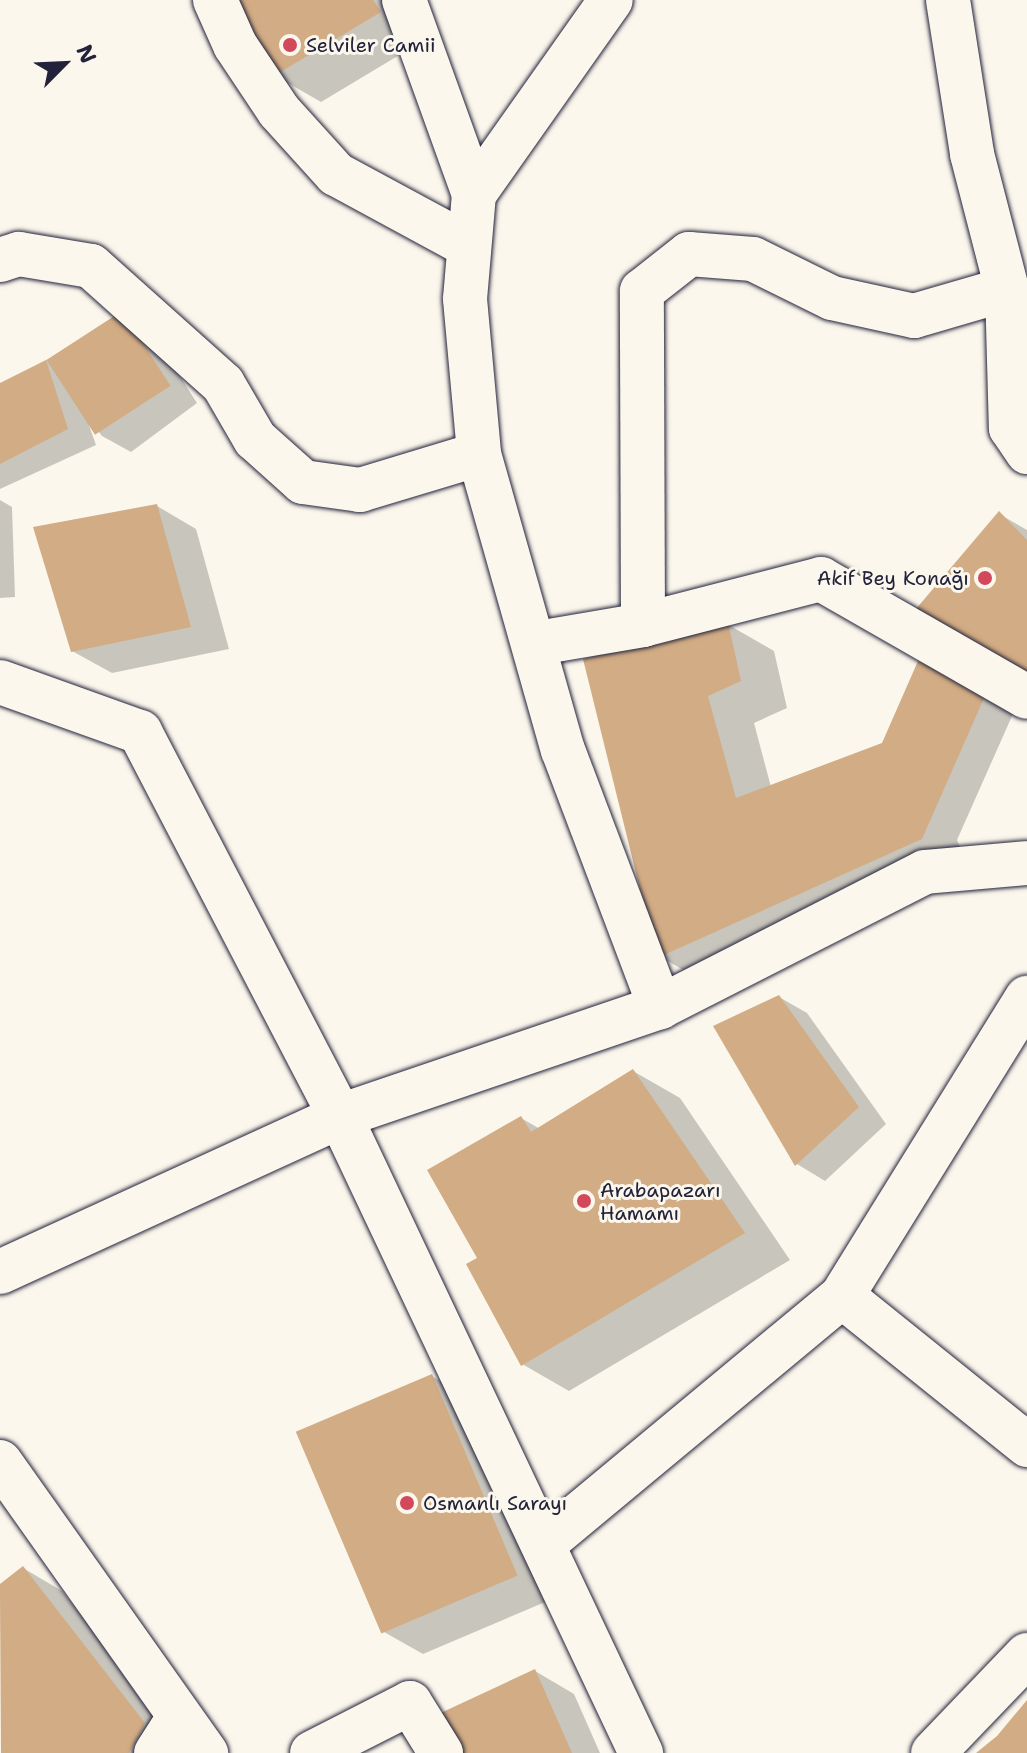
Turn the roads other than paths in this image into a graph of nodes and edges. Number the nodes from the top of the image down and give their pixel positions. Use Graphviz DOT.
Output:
graph roads {
  1 [pos="215,0"];
  2 [pos="404,0"];
  3 [pos="611,0"];
  4 [pos="948,0"];
  5 [pos="474,194"];
  6 [pos="469,246"];
  7 [pos="0,260"];
  8 [pos="1007,289"];
  9 [pos="1027,452"];
  10 [pos="479,454"];
  11 [pos="643,625"];
  12 [pos="538,643"];
  13 [pos="0,682"];
  14 [pos="1027,697"];
  15 [pos="1027,863"];
  16 [pos="1027,998"];
  17 [pos="660,1007"];
  18 [pos="340,1116"];
  19 [pos="0,1272"];
  20 [pos="842,1296"];
  21 [pos="1027,1445"];
  22 [pos="0,1462"];
  23 [pos="547,1541"];
  24 [pos="1027,1655"];
  25 [pos="179,1717"];
  26 [pos="156,1753"];
  27 [pos="206,1753"];
  28 [pos="312,1753"];
  29 [pos="441,1753"];
  30 [pos="641,1753"];
  31 [pos="933,1753"];
  1 -- 6 [label="street"];
  2 -- 5 [label="street"];
  3 -- 5 [label="street"];
  4 -- 8 [label="street"];
  5 -- 6 [label="street"];
  6 -- 10 [label="street"];
  7 -- 10 [label="street"];
  8 -- 9 [label="street"];
  8 -- 11 [label="street"];
  10 -- 12 [label="street"];
  11 -- 12 [label="street"];
  11 -- 14 [label="street"];
  12 -- 17 [label="street"];
  13 -- 18 [label="street"];
  15 -- 17 [label="street"];
  16 -- 20 [label="street"];
  17 -- 18 [label="street"];
  18 -- 19 [label="street"];
  18 -- 23 [label="street"];
  20 -- 21 [label="street"];
  20 -- 23 [label="street"];
  22 -- 25 [label="street"];
  23 -- 30 [label="street"];
  24 -- 31 [label="street"];
  25 -- 26 [label="street"];
  25 -- 27 [label="street"];
  28 -- 29 [label="street"];
}
